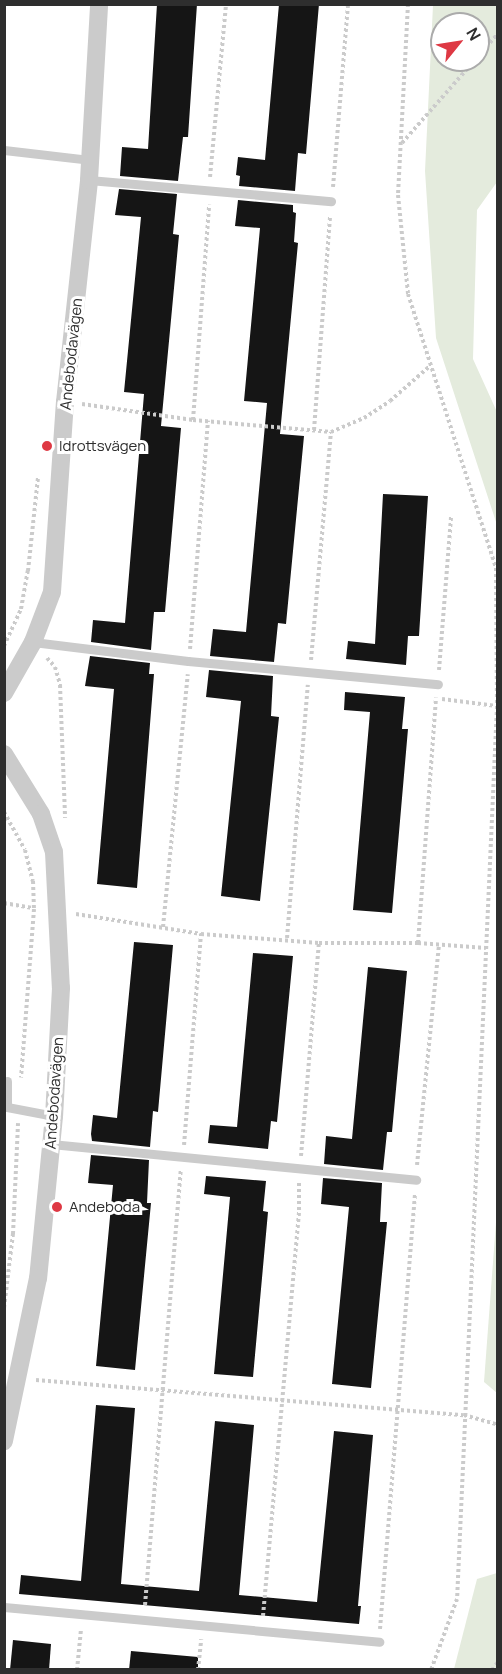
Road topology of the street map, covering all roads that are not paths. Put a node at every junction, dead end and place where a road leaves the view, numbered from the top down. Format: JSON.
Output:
{"nodes":[{"id":1,"x":99,"y":4,"type":"edge"},
{"id":2,"x":4,"y":150,"type":"edge"},
{"id":3,"x":91,"y":160,"type":"junction"},
{"id":4,"x":90,"y":180,"type":"junction"},
{"id":5,"x":332,"y":201,"type":"dead end"},
{"id":6,"x":33,"y":642,"type":"junction"},
{"id":7,"x":438,"y":684,"type":"road end"},
{"id":8,"x":4,"y":693,"type":"edge"},
{"id":9,"x":4,"y":754,"type":"edge"},
{"id":10,"x":7,"y":1081,"type":"dead end"},
{"id":11,"x":54,"y":1116,"type":"junction"},
{"id":12,"x":51,"y":1144,"type":"junction"},
{"id":13,"x":416,"y":1180,"type":"road end"},
{"id":14,"x":4,"y":1441,"type":"edge"},
{"id":15,"x":4,"y":1606,"type":"edge"},
{"id":16,"x":379,"y":1642,"type":"road end"}],
"edges":[{"from":1,"to":3,"type":"street","name":"Andebodavägen"},
{"from":2,"to":3,"type":"lane"},
{"from":3,"to":4,"type":"street","name":"Andebodavägen"},
{"from":4,"to":5,"type":"lane"},
{"from":4,"to":6,"type":"street","name":"Andebodavägen"},
{"from":6,"to":7,"type":"lane"},
{"from":6,"to":8,"type":"street","name":"Andebodavägen"},
{"from":9,"to":11,"type":"street","name":"Andebodavägen"},
{"from":10,"to":11,"type":"lane"},
{"from":11,"to":12,"type":"street","name":"Andebodavägen"},
{"from":12,"to":13,"type":"lane"},
{"from":12,"to":14,"type":"street","name":"Andebodavägen"},
{"from":15,"to":16,"type":"lane"}]}
